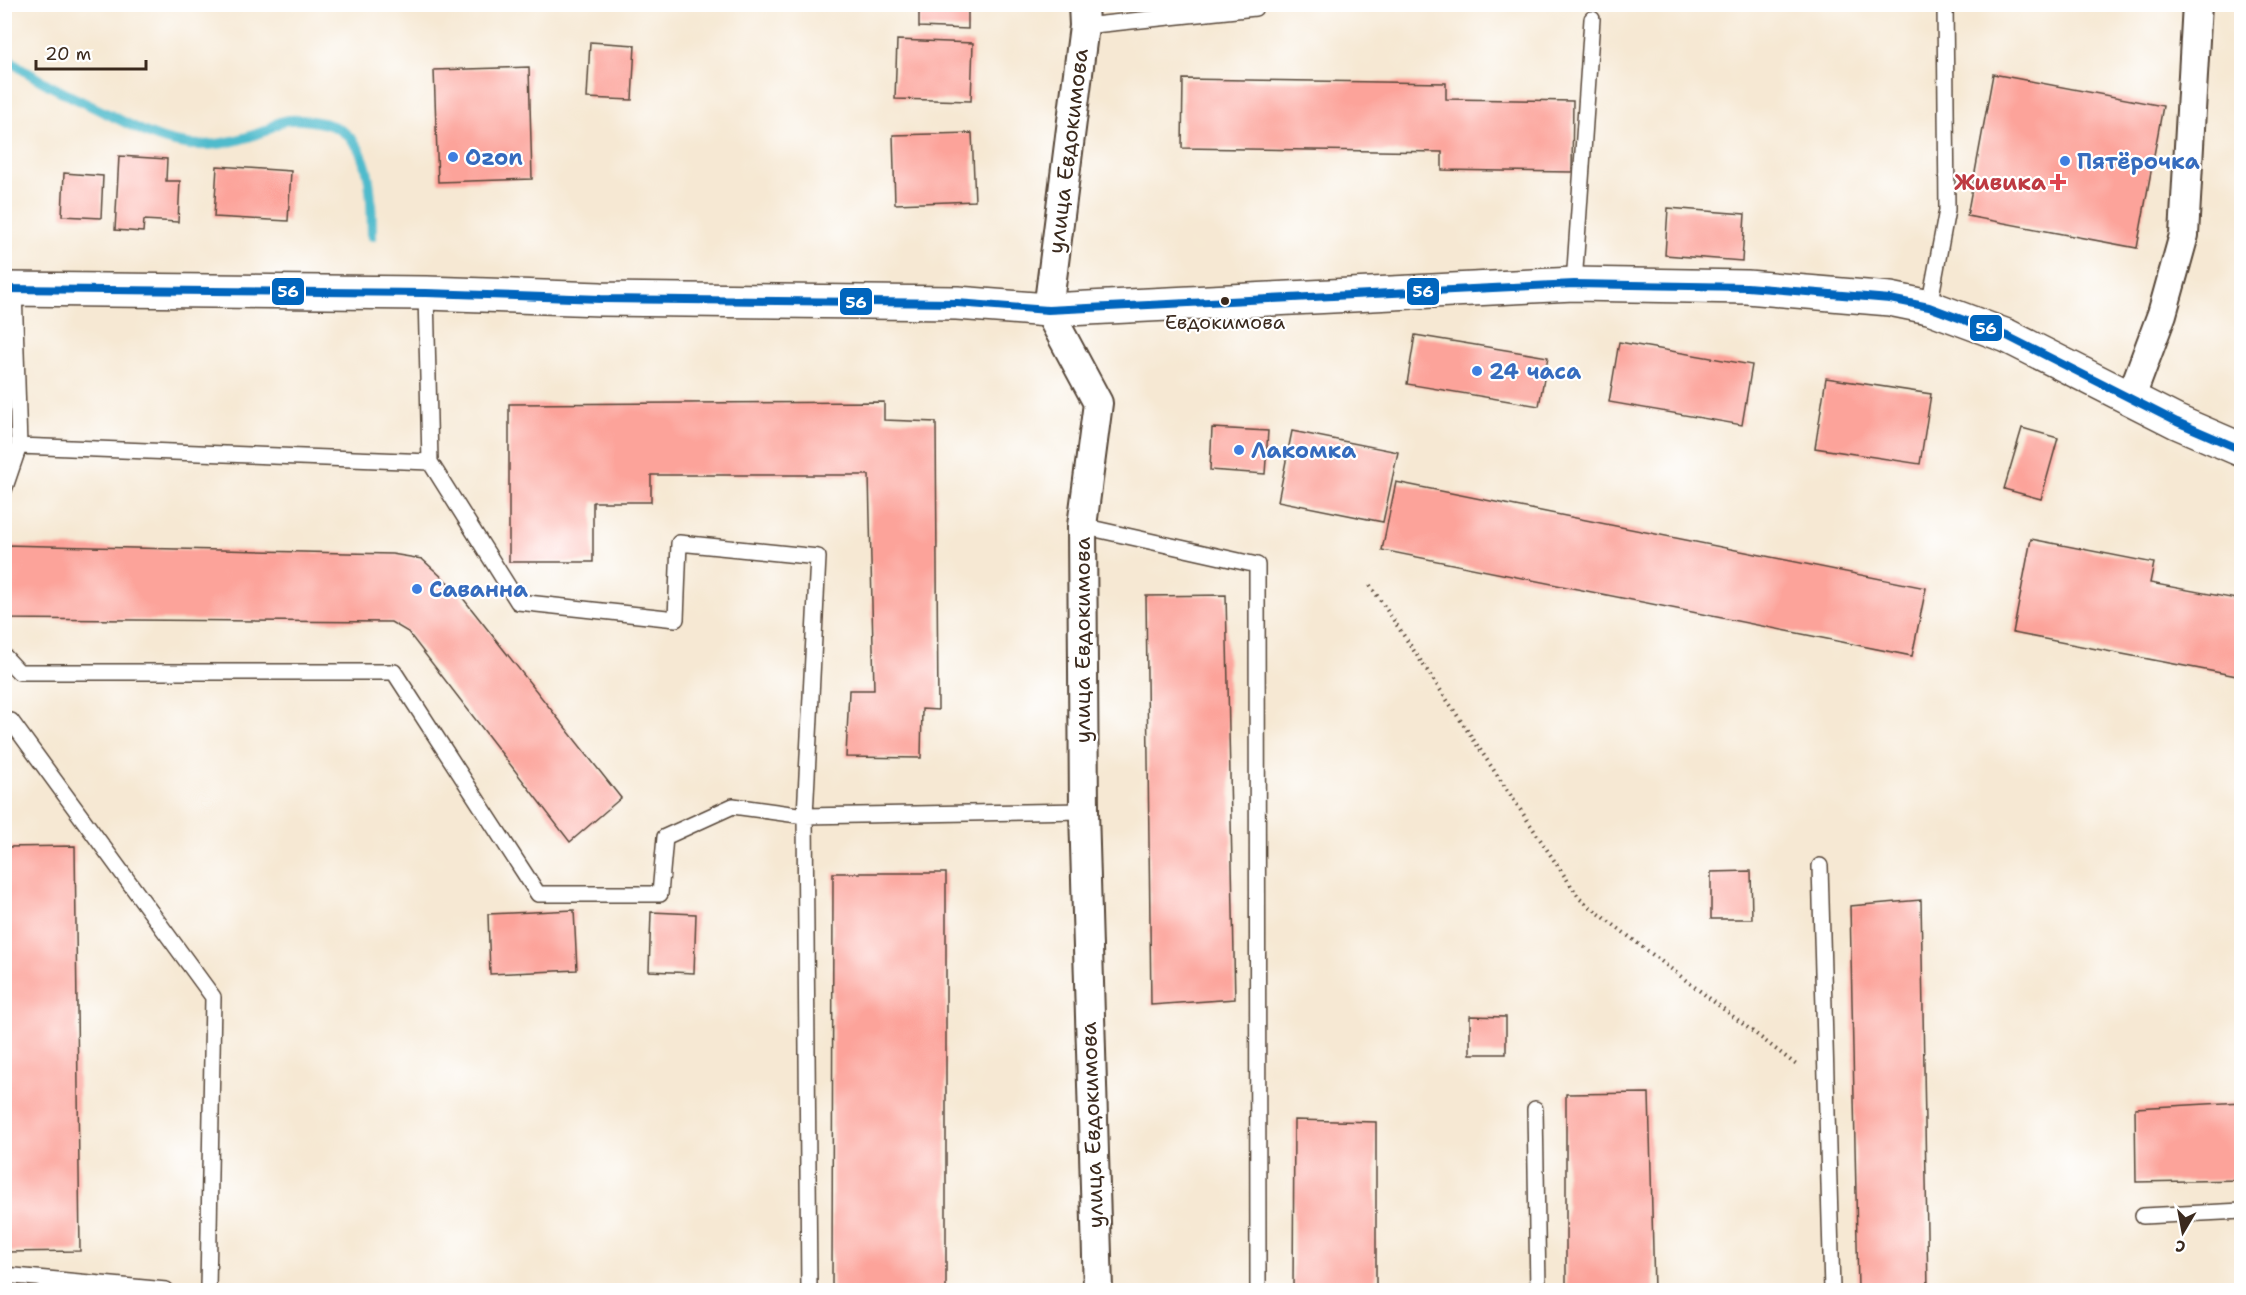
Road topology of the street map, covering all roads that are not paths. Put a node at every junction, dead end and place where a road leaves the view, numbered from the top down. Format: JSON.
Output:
{"nodes":[{"id":1,"x":1255,"y":4,"type":"edge"},
{"id":2,"x":1945,"y":4,"type":"edge"},
{"id":3,"x":2197,"y":4,"type":"edge"},
{"id":4,"x":1084,"y":15,"type":"edge"},
{"id":5,"x":1592,"y":19,"type":"dead end"},
{"id":6,"x":1574,"y":284,"type":"junction"},
{"id":7,"x":9,"y":289,"type":"edge"},
{"id":8,"x":426,"y":293,"type":"junction"},
{"id":9,"x":1929,"y":307,"type":"junction"},
{"id":10,"x":1048,"y":310,"type":"junction"},
{"id":11,"x":10,"y":364,"type":"edge"},
{"id":12,"x":2131,"y":397,"type":"junction"},
{"id":13,"x":19,"y":446,"type":"junction"},
{"id":14,"x":2241,"y":450,"type":"edge"},
{"id":15,"x":430,"y":462,"type":"junction"},
{"id":16,"x":4,"y":490,"type":"edge"},
{"id":17,"x":1082,"y":526,"type":"junction"},
{"id":18,"x":4,"y":656,"type":"edge"},
{"id":19,"x":4,"y":721,"type":"edge"},
{"id":20,"x":1084,"y":811,"type":"junction"},
{"id":21,"x":805,"y":816,"type":"junction"},
{"id":22,"x":1820,"y":866,"type":"dead end"},
{"id":23,"x":1535,"y":1109,"type":"dead end"},
{"id":24,"x":2241,"y":1211,"type":"edge"},
{"id":25,"x":2143,"y":1216,"type":"dead end"},
{"id":26,"x":4,"y":1275,"type":"edge"},
{"id":27,"x":166,"y":1290,"type":"edge"},
{"id":28,"x":208,"y":1290,"type":"edge"},
{"id":29,"x":809,"y":1290,"type":"edge"},
{"id":30,"x":1098,"y":1290,"type":"edge"},
{"id":31,"x":1258,"y":1290,"type":"edge"},
{"id":32,"x":1538,"y":1290,"type":"edge"},
{"id":33,"x":1832,"y":1290,"type":"edge"}],
"edges":[{"from":1,"to":4,"type":"lane"},
{"from":2,"to":9,"type":"lane"},
{"from":3,"to":12,"type":"street"},
{"from":4,"to":10,"type":"street","name":"улица Евдокимова"},
{"from":5,"to":6,"type":"lane"},
{"from":6,"to":9,"type":"main road"},
{"from":6,"to":10,"type":"main road"},
{"from":7,"to":8,"type":"main road"},
{"from":7,"to":11,"type":"lane"},
{"from":8,"to":10,"type":"main road"},
{"from":8,"to":15,"type":"lane"},
{"from":9,"to":12,"type":"main road"},
{"from":10,"to":17,"type":"street","name":"улица Евдокимова"},
{"from":11,"to":13,"type":"lane"},
{"from":12,"to":14,"type":"main road"},
{"from":13,"to":15,"type":"lane"},
{"from":13,"to":16,"type":"lane"},
{"from":15,"to":21,"type":"lane"},
{"from":17,"to":20,"type":"street","name":"улица Евдокимова"},
{"from":17,"to":31,"type":"lane"},
{"from":18,"to":21,"type":"lane"},
{"from":19,"to":28,"type":"lane"},
{"from":20,"to":21,"type":"lane"},
{"from":20,"to":30,"type":"street","name":"улица Евдокимова"},
{"from":21,"to":29,"type":"lane"},
{"from":22,"to":33,"type":"lane"},
{"from":23,"to":32,"type":"lane"},
{"from":24,"to":25,"type":"lane"},
{"from":26,"to":27,"type":"lane"}]}
